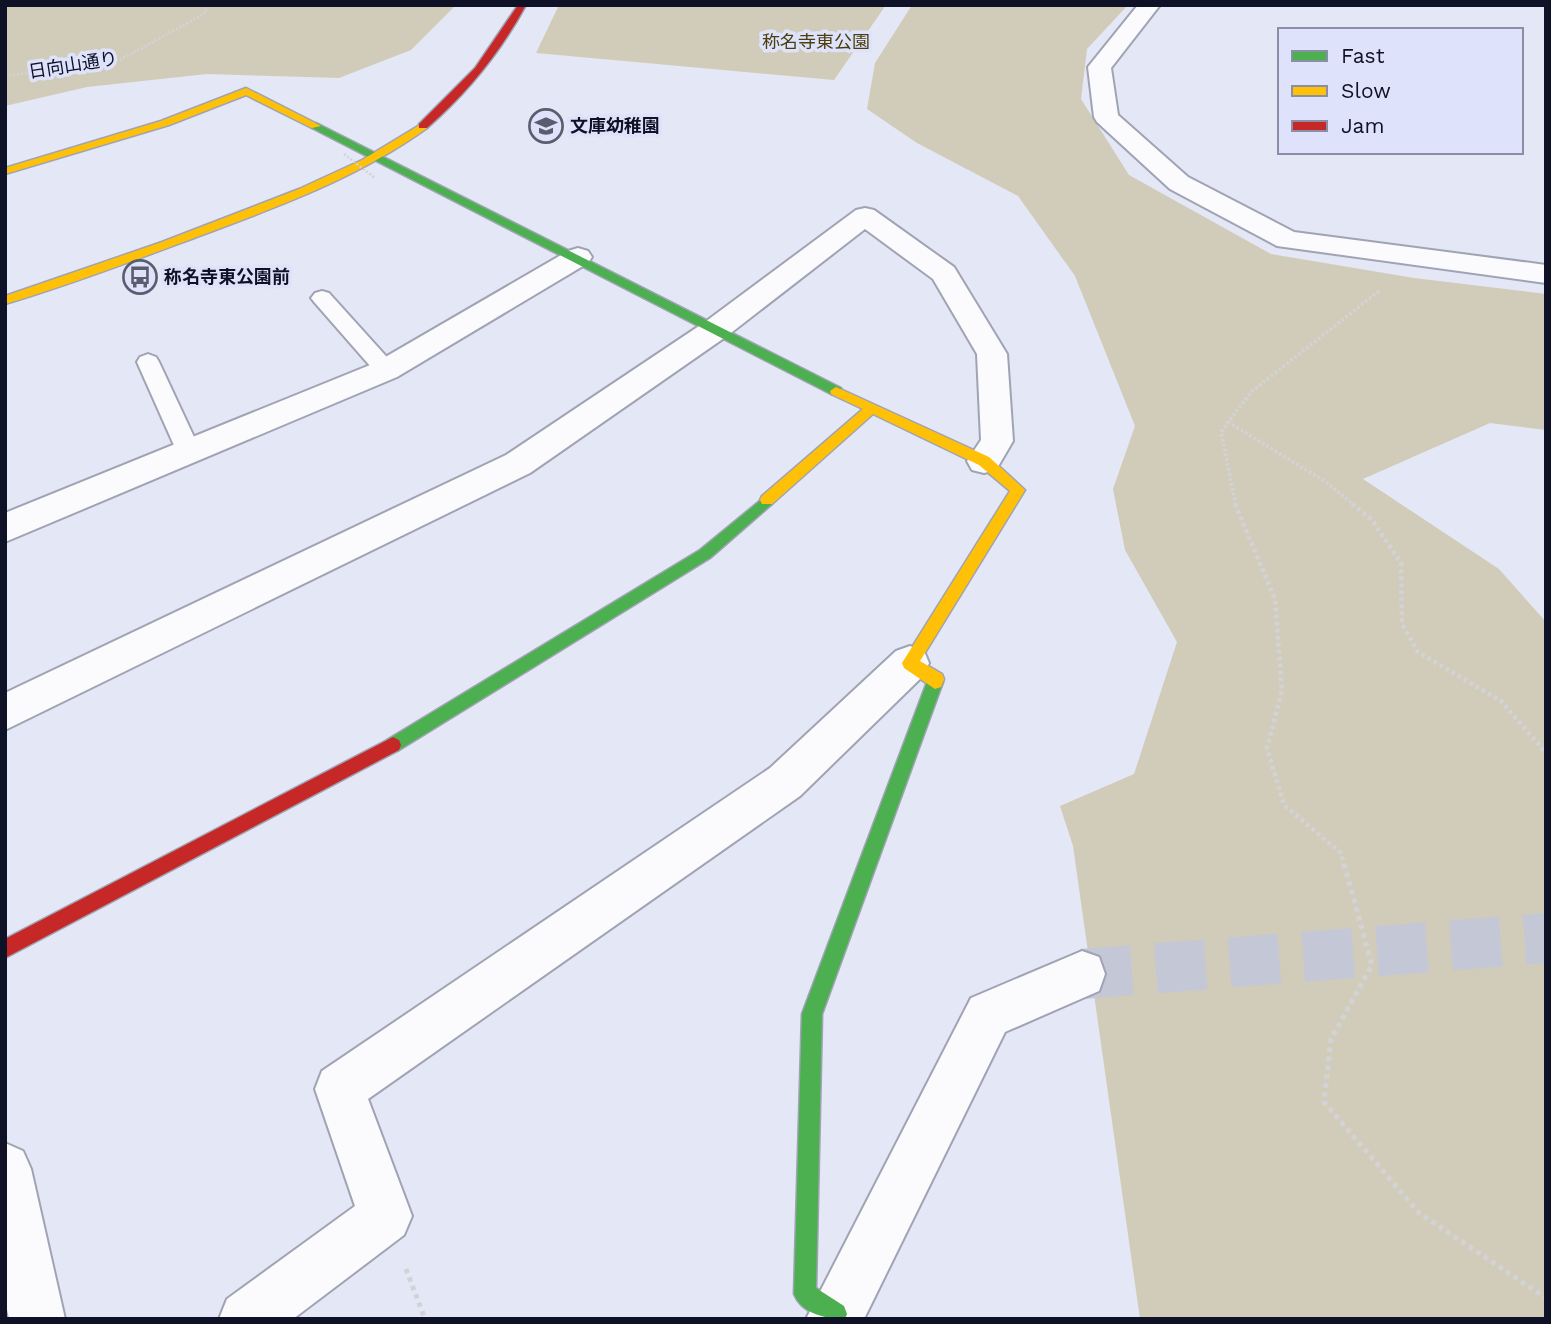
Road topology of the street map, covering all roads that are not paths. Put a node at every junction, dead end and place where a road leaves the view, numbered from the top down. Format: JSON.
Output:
{"nodes":[{"id":1,"x":522,"y":5,"type":"edge"},
{"id":2,"x":1150,"y":5,"type":"edge"},
{"id":3,"x":376,"y":156,"type":"junction"},
{"id":4,"x":5,"y":171,"type":"edge"},
{"id":5,"x":578,"y":257,"type":"junction"},
{"id":6,"x":1546,"y":274,"type":"edge"},
{"id":7,"x":323,"y":298,"type":"dead end"},
{"id":8,"x":5,"y":300,"type":"edge"},
{"id":9,"x":716,"y":329,"type":"junction"},
{"id":10,"x":148,"y":362,"type":"dead end"},
{"id":11,"x":386,"y":370,"type":"junction"},
{"id":12,"x":871,"y":410,"type":"junction"},
{"id":13,"x":189,"y":452,"type":"junction"},
{"id":14,"x":984,"y":461,"type":"junction"},
{"id":15,"x":5,"y":528,"type":"edge"},
{"id":16,"x":910,"y":663,"type":"junction"},
{"id":17,"x":5,"y":712,"type":"edge"},
{"id":18,"x":5,"y":949,"type":"edge"},
{"id":19,"x":1082,"y":974,"type":"tunnel mouth"},
{"id":20,"x":5,"y":1169,"type":"edge"},
{"id":21,"x":835,"y":1317,"type":"edge"},
{"id":22,"x":37,"y":1319,"type":"edge"},
{"id":23,"x":247,"y":1319,"type":"edge"}],
"edges":[{"from":1,"to":3,"type":"street"},
{"from":2,"to":6,"type":"street"},
{"from":3,"to":4,"type":"street"},
{"from":3,"to":5,"type":"street"},
{"from":3,"to":8,"type":"street"},
{"from":5,"to":9,"type":"street"},
{"from":5,"to":11,"type":"street"},
{"from":7,"to":11,"type":"lane"},
{"from":9,"to":12,"type":"street"},
{"from":9,"to":14,"type":"street"},
{"from":9,"to":17,"type":"street"},
{"from":10,"to":13,"type":"lane"},
{"from":11,"to":13,"type":"street"},
{"from":12,"to":14,"type":"street"},
{"from":12,"to":18,"type":"street"},
{"from":13,"to":15,"type":"street"},
{"from":14,"to":16,"type":"street"},
{"from":16,"to":21,"type":"street"},
{"from":16,"to":23,"type":"street"},
{"from":19,"to":21,"type":"street"},
{"from":20,"to":22,"type":"street"}]}
